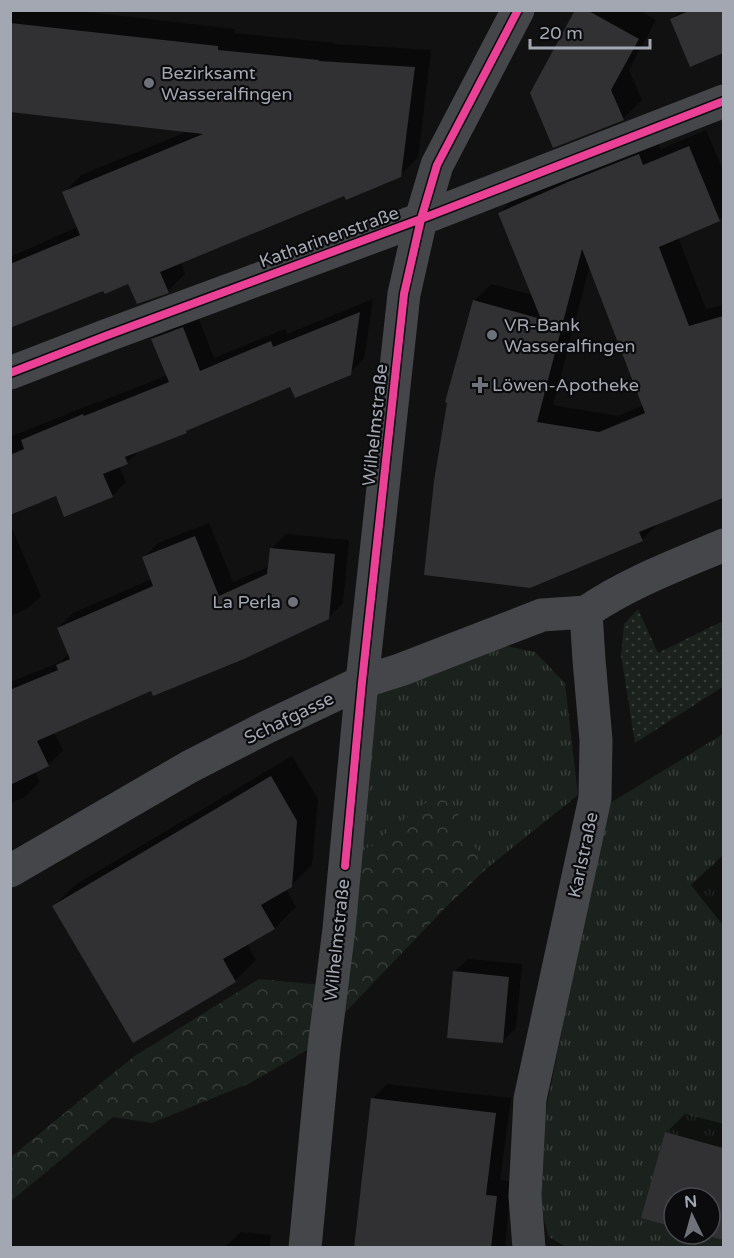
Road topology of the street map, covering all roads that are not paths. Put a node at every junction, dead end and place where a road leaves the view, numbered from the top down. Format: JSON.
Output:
{"nodes":[{"id":1,"x":518,"y":10,"type":"edge"},
{"id":2,"x":723,"y":101,"type":"edge"},
{"id":3,"x":421,"y":219,"type":"junction"},
{"id":4,"x":10,"y":373,"type":"edge"},
{"id":5,"x":723,"y":545,"type":"edge"},
{"id":6,"x":586,"y":612,"type":"junction"},
{"id":7,"x":362,"y":682,"type":"junction"},
{"id":8,"x":10,"y":870,"type":"edge"},
{"id":9,"x":304,"y":1248,"type":"edge"},
{"id":10,"x":529,"y":1248,"type":"edge"}],
"edges":[{"from":1,"to":3,"type":"street","name":"Wilhelmstraße"},
{"from":2,"to":3,"type":"street","name":"Katharinenstraße"},
{"from":3,"to":4,"type":"street","name":"Katharinenstraße"},
{"from":3,"to":7,"type":"street","name":"Wilhelmstraße"},
{"from":5,"to":6,"type":"street"},
{"from":6,"to":7,"type":"street","name":"Schafgasse"},
{"from":6,"to":10,"type":"street","name":"Karlstraße"},
{"from":7,"to":8,"type":"street","name":"Schafgasse"},
{"from":7,"to":9,"type":"street","name":"Wilhelmstraße"}]}
